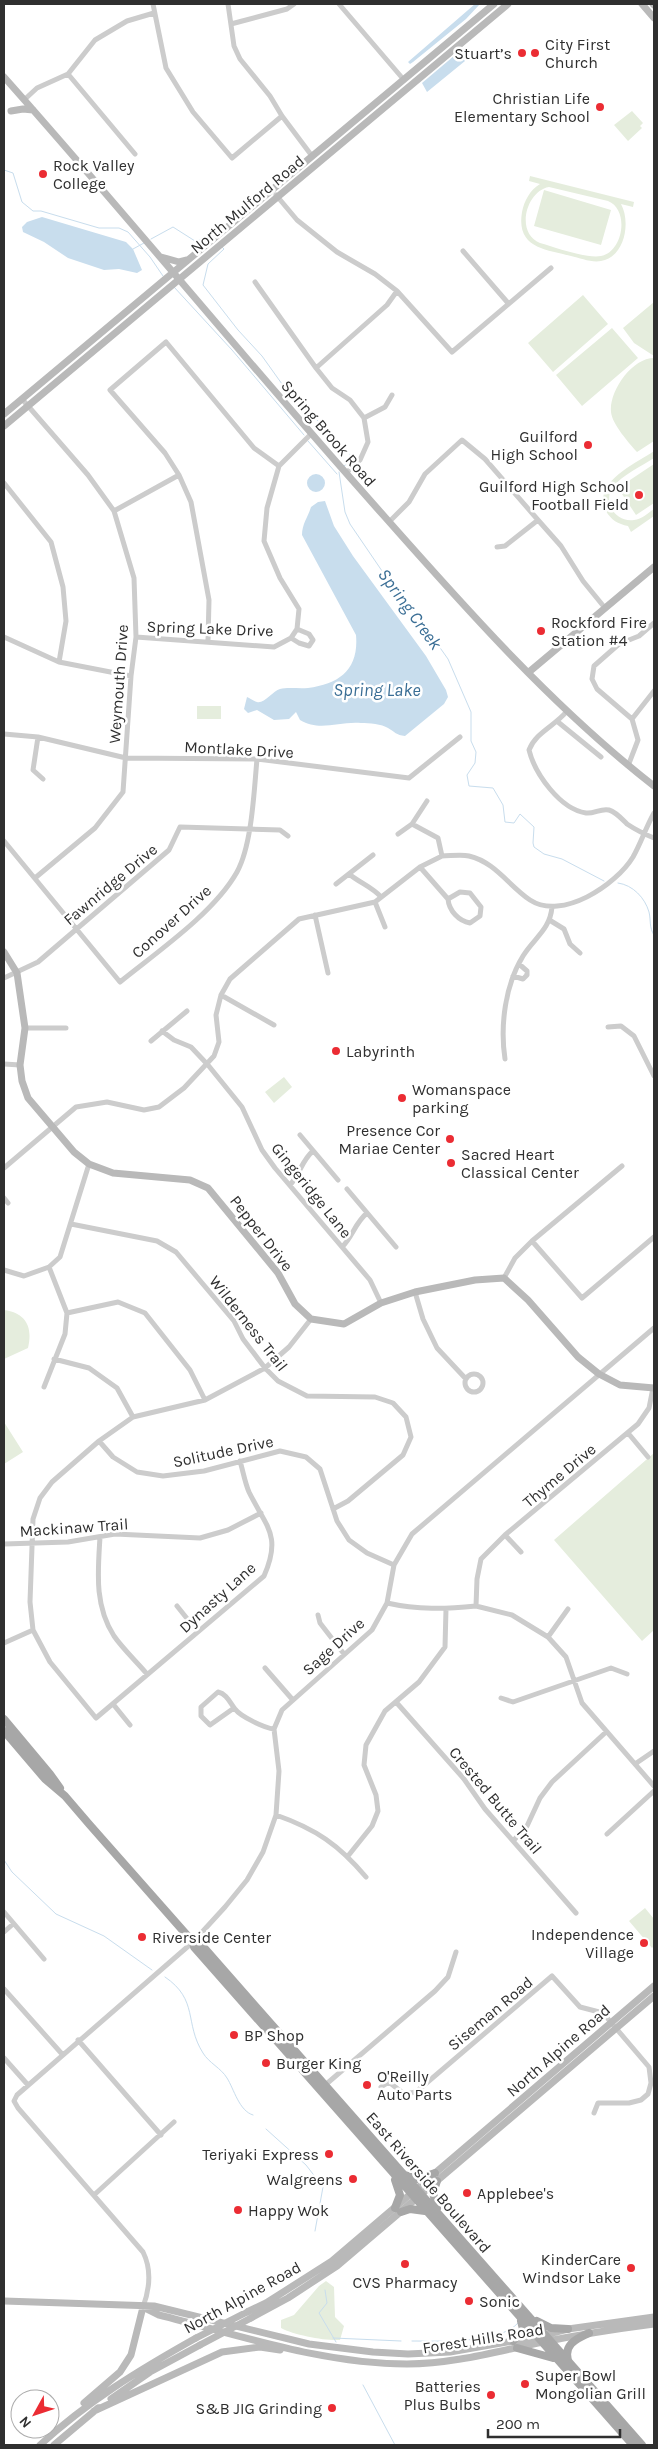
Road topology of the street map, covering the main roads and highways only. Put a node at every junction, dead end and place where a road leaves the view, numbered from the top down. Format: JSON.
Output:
{"nodes":[{"id":1,"x":4,"y":1719,"type":"edge"},
{"id":2,"x":4,"y":1731,"type":"edge"},
{"id":3,"x":65,"y":1796,"type":"junction"},
{"id":4,"x":323,"y":2087,"type":"junction"},
{"id":5,"x":391,"y":2172,"type":"junction"},
{"id":6,"x":404,"y":2174,"type":"junction"},
{"id":7,"x":416,"y":2194,"type":"junction"},
{"id":8,"x":425,"y":2211,"type":"junction"},
{"id":9,"x":441,"y":2217,"type":"junction"},
{"id":10,"x":522,"y":2308,"type":"junction"},
{"id":11,"x":517,"y":2316,"type":"junction"},
{"id":12,"x":568,"y":2330,"type":"road end"},
{"id":13,"x":589,"y":2333,"type":"road end"},
{"id":14,"x":543,"y":2339,"type":"junction"},
{"id":15,"x":558,"y":2361,"type":"junction"},
{"id":16,"x":569,"y":2365,"type":"junction"},
{"id":17,"x":633,"y":2445,"type":"edge"},
{"id":18,"x":642,"y":2445,"type":"edge"}],
"edges":[{"from":1,"to":3,"type":"main road","name":"East Riverside Boulevard"},
{"from":2,"to":3,"type":"main road","name":"East Riverside Boulevard"},
{"from":3,"to":4,"type":"main road","name":"East Riverside Boulevard"},
{"from":4,"to":5,"type":"main road","name":"East Riverside Boulevard"},
{"from":4,"to":6,"type":"main road","name":"East Riverside Boulevard"},
{"from":5,"to":7,"type":"main road","name":"East Riverside Boulevard"},
{"from":5,"to":8,"type":"main road"},
{"from":6,"to":7,"type":"main road","name":"East Riverside Boulevard"},
{"from":6,"to":9,"type":"main road"},
{"from":7,"to":8,"type":"main road","name":"East Riverside Boulevard"},
{"from":7,"to":9,"type":"main road","name":"East Riverside Boulevard"},
{"from":8,"to":11,"type":"main road","name":"East Riverside Boulevard"},
{"from":9,"to":10,"type":"main road","name":"East Riverside Boulevard"},
{"from":10,"to":12,"type":"main road"},
{"from":10,"to":14,"type":"main road","name":"East Riverside Boulevard"},
{"from":11,"to":14,"type":"main road","name":"East Riverside Boulevard"},
{"from":11,"to":15,"type":"main road"},
{"from":13,"to":16,"type":"main road"},
{"from":14,"to":15,"type":"main road","name":"East Riverside Boulevard"},
{"from":14,"to":16,"type":"main road","name":"East Riverside Boulevard"},
{"from":15,"to":17,"type":"main road","name":"East Riverside Boulevard"},
{"from":16,"to":18,"type":"main road","name":"East Riverside Boulevard"}]}
